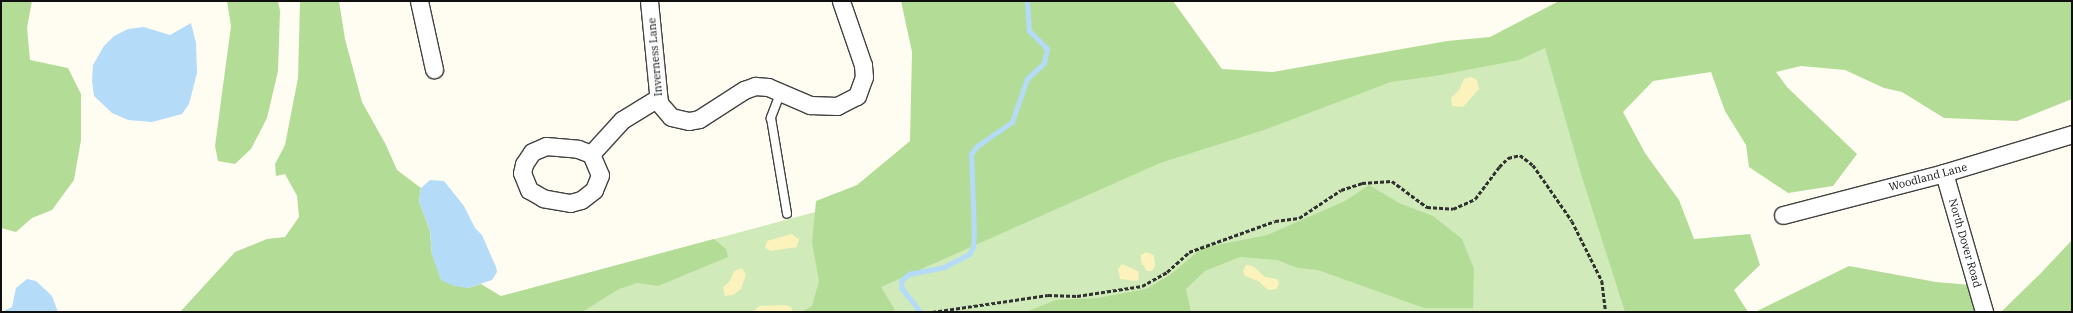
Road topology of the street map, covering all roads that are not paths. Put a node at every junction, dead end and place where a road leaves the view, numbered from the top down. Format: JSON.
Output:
{"nodes":[{"id":1,"x":419,"y":1,"type":"edge"},
{"id":2,"x":649,"y":1,"type":"edge"},
{"id":3,"x":841,"y":1,"type":"edge"},
{"id":4,"x":434,"y":69,"type":"dead end"},
{"id":5,"x":780,"y":94,"type":"junction"},
{"id":6,"x":658,"y":98,"type":"junction"},
{"id":7,"x":2072,"y":134,"type":"edge"},
{"id":8,"x":591,"y":154,"type":"junction"},
{"id":9,"x":1944,"y":173,"type":"junction"},
{"id":10,"x":788,"y":214,"type":"dead end"},
{"id":11,"x":1783,"y":216,"type":"dead end"},
{"id":12,"x":1984,"y":312,"type":"edge"}],
"edges":[{"from":1,"to":4,"type":"street"},
{"from":2,"to":6,"type":"street","name":"Inverness Lane"},
{"from":3,"to":5,"type":"street","name":"Inverness Lane"},
{"from":5,"to":6,"type":"street","name":"Inverness Lane"},
{"from":5,"to":10,"type":"lane"},
{"from":6,"to":8,"type":"street"},
{"from":7,"to":9,"type":"street","name":"Woodland Lane"},
{"from":8,"to":8,"type":"street"},
{"from":9,"to":11,"type":"street","name":"Woodland Lane"},
{"from":9,"to":12,"type":"street","name":"North Dover Road"}]}
